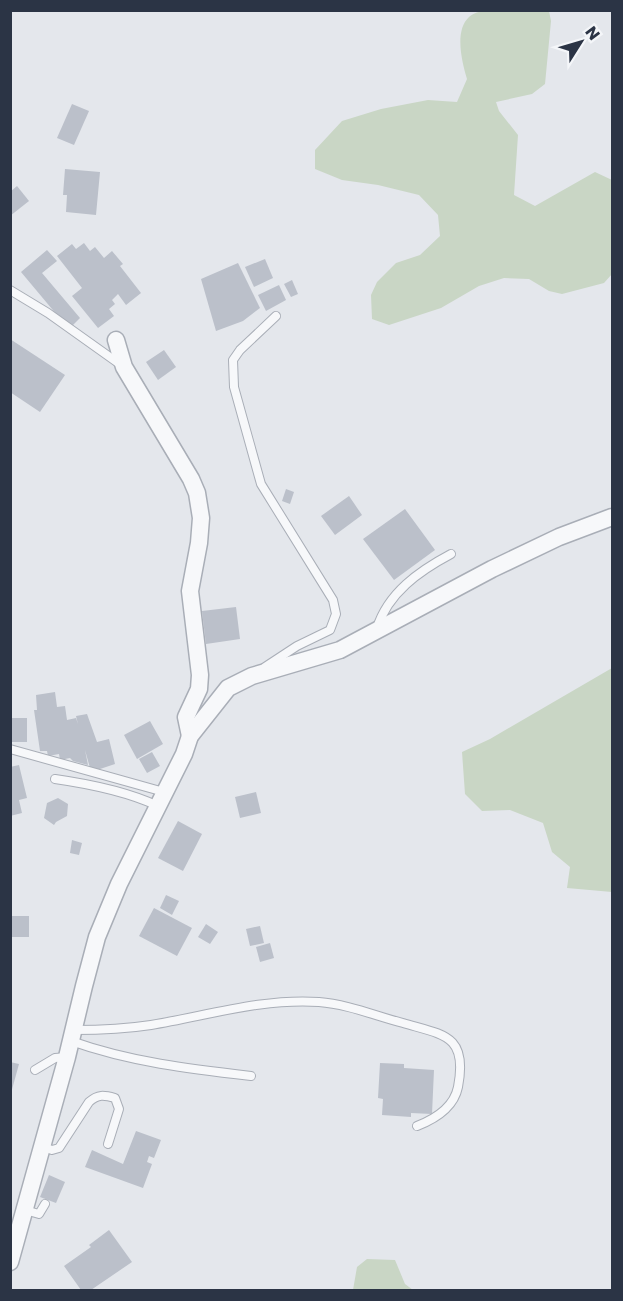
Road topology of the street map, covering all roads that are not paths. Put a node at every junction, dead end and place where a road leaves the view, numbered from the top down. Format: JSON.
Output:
{"nodes":[{"id":1,"x":10,"y":290,"type":"edge"},
{"id":2,"x":276,"y":316,"type":"dead end"},
{"id":3,"x":116,"y":340,"type":"dead end"},
{"id":4,"x":124,"y":367,"type":"junction"},
{"id":5,"x":612,"y":517,"type":"edge"},
{"id":6,"x":451,"y":554,"type":"dead end"},
{"id":7,"x":376,"y":632,"type":"junction"},
{"id":8,"x":252,"y":676,"type":"junction"},
{"id":9,"x":190,"y":736,"type":"junction"},
{"id":10,"x":10,"y":749,"type":"edge"},
{"id":11,"x":55,"y":779,"type":"dead end"},
{"id":12,"x":161,"y":799,"type":"junction"},
{"id":13,"x":71,"y":1043,"type":"junction"},
{"id":14,"x":35,"y":1070,"type":"dead end"},
{"id":15,"x":251,"y":1076,"type":"dead end"},
{"id":16,"x":417,"y":1126,"type":"dead end"},
{"id":17,"x":108,"y":1144,"type":"dead end"},
{"id":18,"x":43,"y":1148,"type":"junction"},
{"id":19,"x":45,"y":1204,"type":"dead end"},
{"id":20,"x":25,"y":1210,"type":"junction"},
{"id":21,"x":10,"y":1262,"type":"edge"}],
"edges":[{"from":1,"to":4,"type":"lane"},
{"from":2,"to":8,"type":"lane"},
{"from":3,"to":4,"type":"street"},
{"from":4,"to":9,"type":"street"},
{"from":5,"to":7,"type":"street"},
{"from":6,"to":7,"type":"lane"},
{"from":7,"to":8,"type":"street"},
{"from":8,"to":9,"type":"street"},
{"from":9,"to":12,"type":"street"},
{"from":10,"to":12,"type":"lane"},
{"from":11,"to":12,"type":"lane"},
{"from":12,"to":13,"type":"street"},
{"from":13,"to":14,"type":"lane"},
{"from":13,"to":15,"type":"lane"},
{"from":13,"to":16,"type":"lane"},
{"from":13,"to":18,"type":"street"},
{"from":17,"to":18,"type":"lane"},
{"from":18,"to":20,"type":"street"},
{"from":19,"to":20,"type":"lane"},
{"from":20,"to":21,"type":"street"}]}
